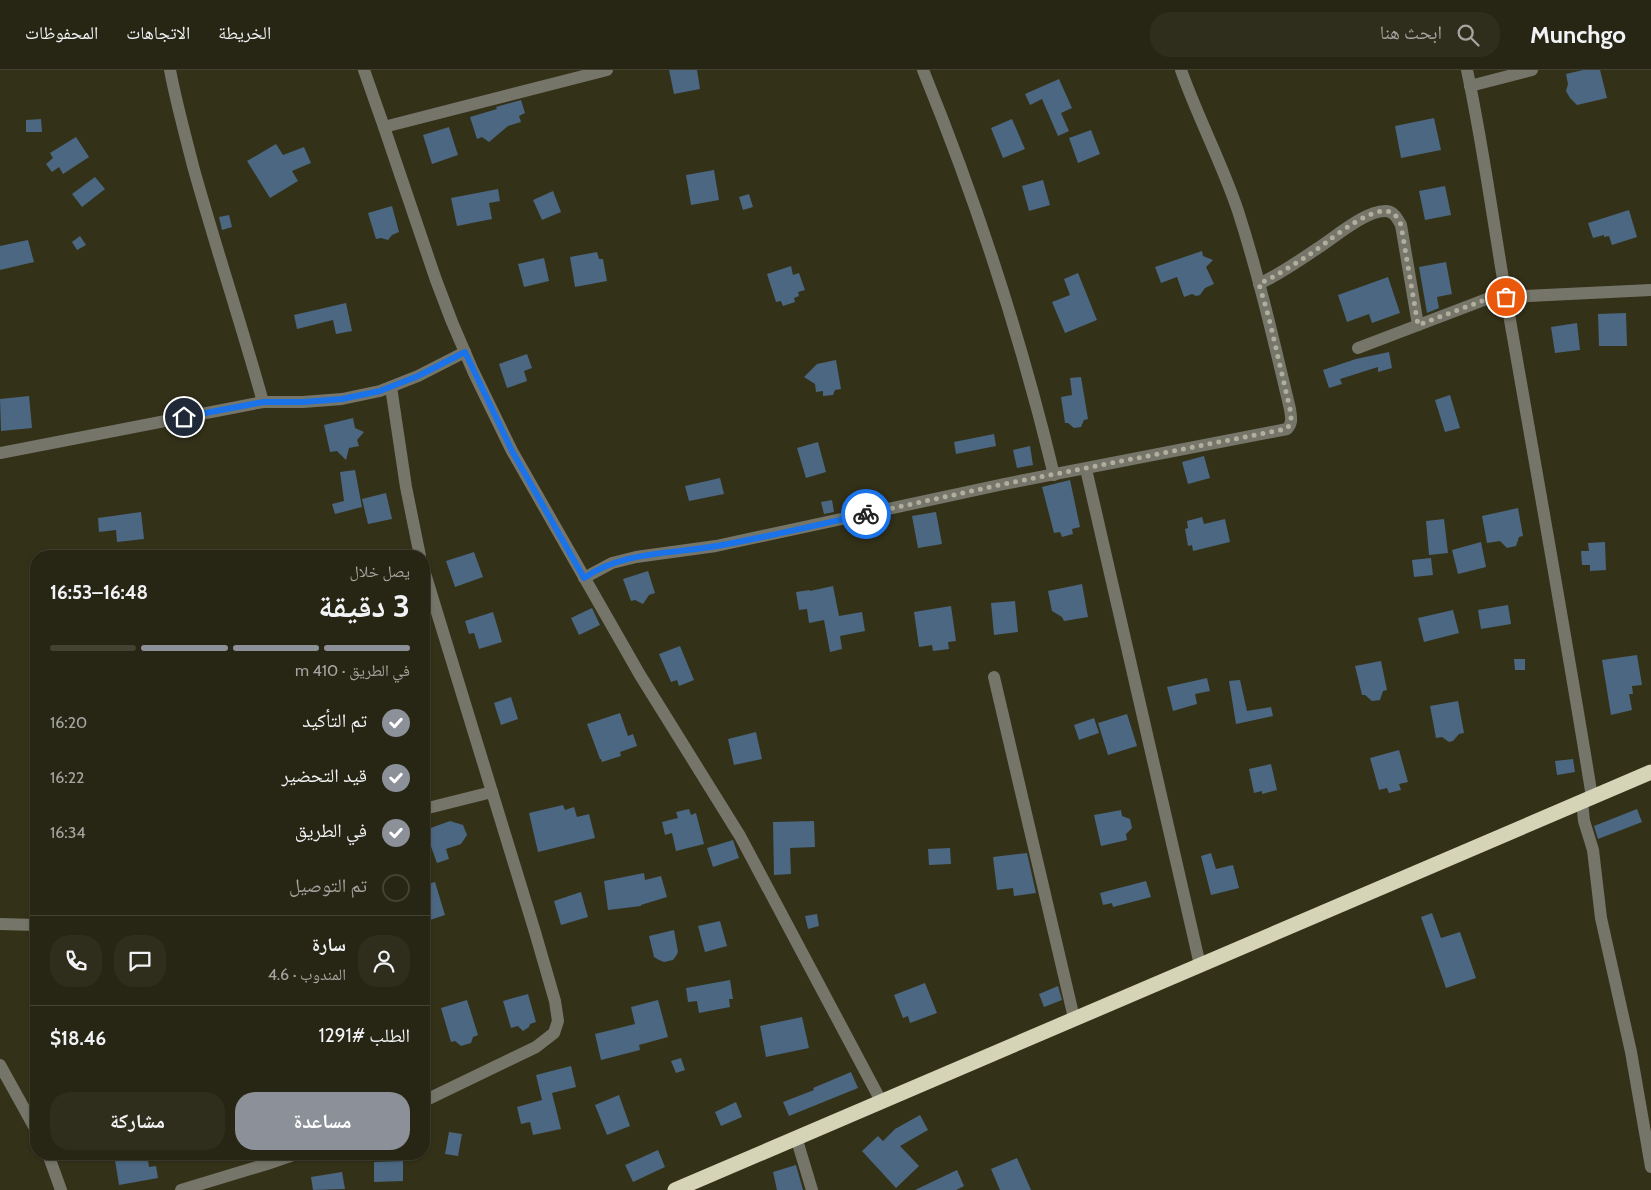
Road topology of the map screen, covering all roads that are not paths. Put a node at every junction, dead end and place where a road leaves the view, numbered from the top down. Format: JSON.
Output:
{"nodes":[{"id":1,"x":170,"y":70,"type":"edge"},
{"id":2,"x":364,"y":70,"type":"edge"},
{"id":3,"x":607,"y":70,"type":"edge"},
{"id":4,"x":923,"y":70,"type":"edge"},
{"id":5,"x":1181,"y":70,"type":"edge"},
{"id":6,"x":1467,"y":70,"type":"edge"},
{"id":7,"x":1532,"y":70,"type":"edge"},
{"id":8,"x":1470,"y":86,"type":"junction"},
{"id":9,"x":384,"y":127,"type":"junction"},
{"id":10,"x":1259,"y":284,"type":"junction"},
{"id":11,"x":1651,"y":290,"type":"edge"},
{"id":12,"x":1506,"y":294,"type":"junction"},
{"id":13,"x":1418,"y":325,"type":"junction"},
{"id":14,"x":1358,"y":348,"type":"dead end"},
{"id":15,"x":465,"y":352,"type":"junction"},
{"id":16,"x":391,"y":387,"type":"junction"},
{"id":17,"x":263,"y":402,"type":"junction"},
{"id":18,"x":0,"y":453,"type":"edge"},
{"id":19,"x":1086,"y":469,"type":"junction"},
{"id":20,"x":1054,"y":475,"type":"junction"},
{"id":21,"x":419,"y":550,"type":"edge"},
{"id":22,"x":584,"y":578,"type":"junction"},
{"id":23,"x":430,"y":590,"type":"edge"},
{"id":24,"x":994,"y":677,"type":"dead end"},
{"id":25,"x":1651,"y":772,"type":"edge"},
{"id":26,"x":492,"y":792,"type":"junction"},
{"id":27,"x":1587,"y":799,"type":"junction"},
{"id":28,"x":430,"y":808,"type":"edge"},
{"id":29,"x":0,"y":924,"type":"edge"},
{"id":30,"x":30,"y":925,"type":"edge"},
{"id":31,"x":1200,"y":965,"type":"junction"},
{"id":32,"x":1074,"y":1018,"type":"junction"},
{"id":33,"x":0,"y":1065,"type":"edge"},
{"id":34,"x":430,"y":1098,"type":"edge"},
{"id":35,"x":881,"y":1101,"type":"junction"},
{"id":36,"x":30,"y":1119,"type":"edge"},
{"id":37,"x":796,"y":1137,"type":"junction"},
{"id":38,"x":50,"y":1160,"type":"edge"},
{"id":39,"x":278,"y":1160,"type":"edge"},
{"id":40,"x":1651,"y":1167,"type":"edge"},
{"id":41,"x":196,"y":1188,"type":"edge"},
{"id":42,"x":61,"y":1190,"type":"edge"},
{"id":43,"x":181,"y":1190,"type":"edge"},
{"id":44,"x":676,"y":1190,"type":"edge"},
{"id":45,"x":812,"y":1190,"type":"edge"}],
"edges":[{"from":1,"to":17,"type":"street"},
{"from":2,"to":9,"type":"street"},
{"from":3,"to":9,"type":"street"},
{"from":4,"to":20,"type":"street"},
{"from":5,"to":10,"type":"street"},
{"from":6,"to":8,"type":"street"},
{"from":7,"to":8,"type":"street"},
{"from":8,"to":12,"type":"street"},
{"from":9,"to":15,"type":"street"},
{"from":10,"to":13,"type":"street"},
{"from":10,"to":19,"type":"street"},
{"from":11,"to":12,"type":"street"},
{"from":12,"to":13,"type":"street"},
{"from":12,"to":27,"type":"street"},
{"from":13,"to":14,"type":"street"},
{"from":15,"to":16,"type":"street"},
{"from":15,"to":22,"type":"street"},
{"from":16,"to":17,"type":"street"},
{"from":16,"to":21,"type":"street"},
{"from":17,"to":18,"type":"street"},
{"from":19,"to":20,"type":"street"},
{"from":19,"to":31,"type":"street"},
{"from":20,"to":22,"type":"street"},
{"from":22,"to":35,"type":"street"},
{"from":23,"to":26,"type":"street"},
{"from":24,"to":32,"type":"street"},
{"from":25,"to":27,"type":"highway"},
{"from":26,"to":28,"type":"street"},
{"from":26,"to":34,"type":"street"},
{"from":27,"to":31,"type":"highway"},
{"from":27,"to":40,"type":"street"},
{"from":29,"to":30,"type":"street"},
{"from":31,"to":32,"type":"highway"},
{"from":32,"to":35,"type":"highway"},
{"from":33,"to":36,"type":"street"},
{"from":35,"to":37,"type":"highway"},
{"from":37,"to":44,"type":"highway"},
{"from":37,"to":45,"type":"street"},
{"from":38,"to":42,"type":"street"},
{"from":39,"to":41,"type":"street"},
{"from":41,"to":43,"type":"street"}]}
